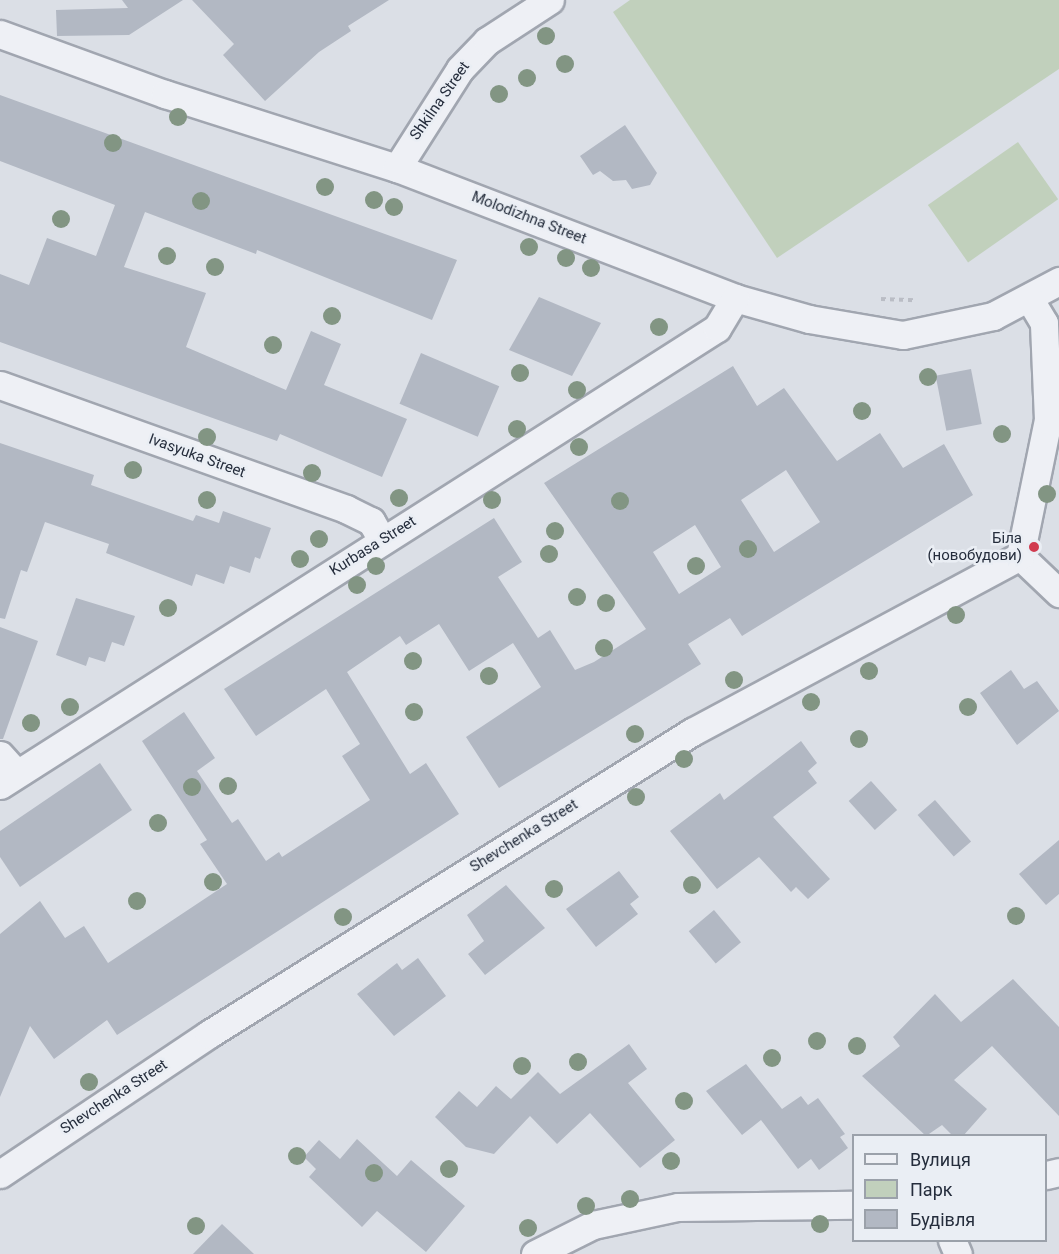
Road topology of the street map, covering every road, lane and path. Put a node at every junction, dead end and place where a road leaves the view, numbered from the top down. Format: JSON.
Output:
{"nodes":[{"id":1,"x":550,"y":0,"type":"edge"},
{"id":2,"x":0,"y":34,"type":"edge"},
{"id":3,"x":397,"y":168,"type":"junction"},
{"id":4,"x":1059,"y":281,"type":"edge"},
{"id":5,"x":735,"y":298,"type":"junction"},
{"id":6,"x":1029,"y":298,"type":"junction"},
{"id":7,"x":871,"y":299,"type":"dead end"},
{"id":8,"x":921,"y":300,"type":"dead end"},
{"id":9,"x":0,"y":385,"type":"edge"},
{"id":10,"x":382,"y":540,"type":"junction"},
{"id":11,"x":1020,"y":556,"type":"junction"},
{"id":12,"x":1059,"y":594,"type":"edge"},
{"id":13,"x":6,"y":771,"type":"edge"},
{"id":14,"x":0,"y":1174,"type":"edge"},
{"id":15,"x":852,"y":1205,"type":"edge"},
{"id":16,"x":535,"y":1254,"type":"edge"}],
"edges":[{"from":1,"to":3,"type":"street","name":"Shkilna Street"},
{"from":2,"to":3,"type":"street","name":"Molodizhna Street"},
{"from":3,"to":5,"type":"street","name":"Molodizhna Street"},
{"from":4,"to":6,"type":"street","name":"Molodizhna Street"},
{"from":5,"to":6,"type":"street","name":"Molodizhna Street"},
{"from":5,"to":10,"type":"street","name":"Kurbasa Street"},
{"from":6,"to":11,"type":"street"},
{"from":7,"to":8,"type":"path"},
{"from":9,"to":10,"type":"street","name":"Ivasyuka Street"},
{"from":10,"to":13,"type":"street","name":"Kurbasa Street"},
{"from":11,"to":12,"type":"street"},
{"from":11,"to":14,"type":"street","name":"Shevchenka Street"},
{"from":15,"to":16,"type":"street"}]}
